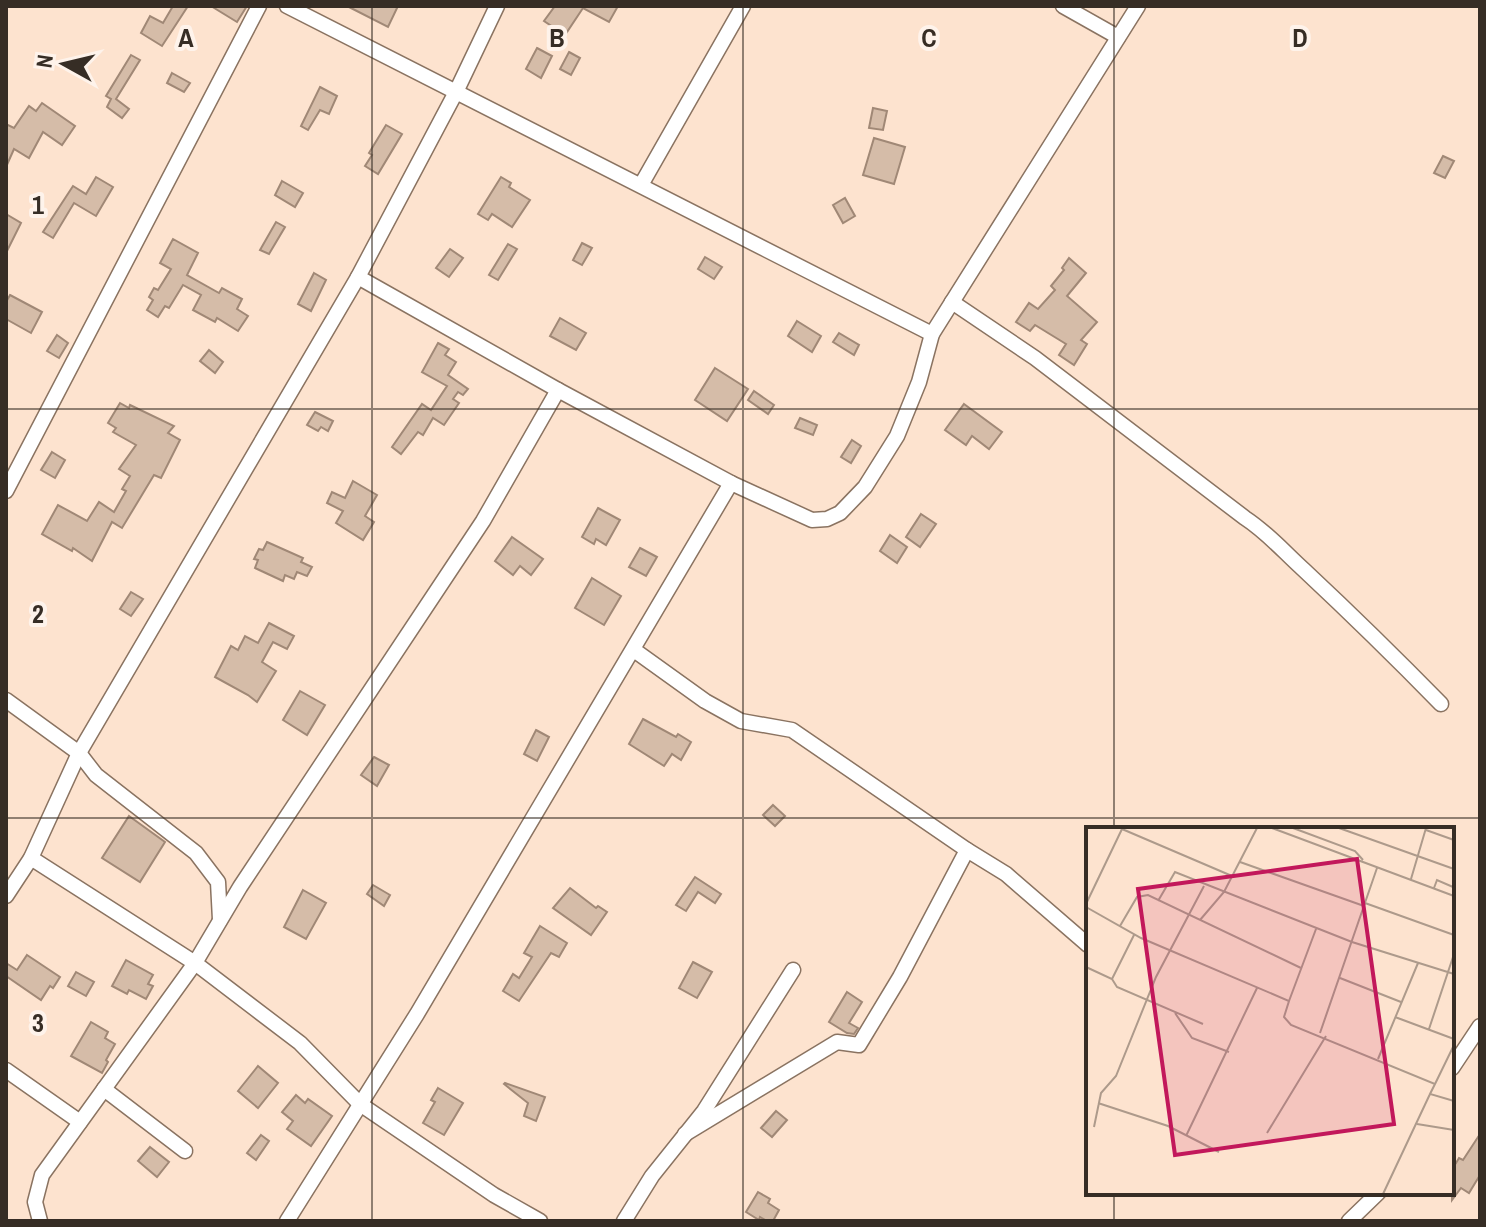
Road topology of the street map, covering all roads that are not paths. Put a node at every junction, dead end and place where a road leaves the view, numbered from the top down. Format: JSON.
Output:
{"nodes":[{"id":1,"x":259,"y":6,"type":"edge"},
{"id":2,"x":287,"y":6,"type":"edge"},
{"id":3,"x":497,"y":6,"type":"edge"},
{"id":4,"x":743,"y":6,"type":"edge"},
{"id":5,"x":1063,"y":6,"type":"edge"},
{"id":6,"x":1138,"y":6,"type":"edge"},
{"id":7,"x":1118,"y":37,"type":"junction"},
{"id":8,"x":456,"y":92,"type":"junction"},
{"id":9,"x":641,"y":185,"type":"junction"},
{"id":10,"x":358,"y":277,"type":"junction"},
{"id":11,"x":952,"y":302,"type":"junction"},
{"id":12,"x":932,"y":334,"type":"junction"},
{"id":13,"x":558,"y":390,"type":"junction"},
{"id":14,"x":731,"y":483,"type":"junction"},
{"id":15,"x":6,"y":491,"type":"edge"},
{"id":16,"x":634,"y":650,"type":"junction"},
{"id":17,"x":6,"y":700,"type":"edge"},
{"id":18,"x":1441,"y":704,"type":"dead end"},
{"id":19,"x":79,"y":753,"type":"junction"},
{"id":20,"x":967,"y":850,"type":"junction"},
{"id":21,"x":31,"y":858,"type":"junction"},
{"id":22,"x":6,"y":896,"type":"edge"},
{"id":23,"x":220,"y":921,"type":"junction"},
{"id":24,"x":1086,"y":943,"type":"edge"},
{"id":25,"x":195,"y":963,"type":"junction"},
{"id":26,"x":793,"y":970,"type":"dead end"},
{"id":27,"x":1480,"y":1026,"type":"edge"},
{"id":28,"x":1454,"y":1065,"type":"edge"},
{"id":29,"x":6,"y":1070,"type":"edge"},
{"id":30,"x":104,"y":1089,"type":"junction"},
{"id":31,"x":360,"y":1104,"type":"junction"},
{"id":32,"x":80,"y":1122,"type":"junction"},
{"id":33,"x":685,"y":1134,"type":"junction"},
{"id":34,"x":185,"y":1151,"type":"dead end"},
{"id":35,"x":1376,"y":1195,"type":"edge"},
{"id":36,"x":40,"y":1221,"type":"edge"},
{"id":37,"x":287,"y":1221,"type":"edge"},
{"id":38,"x":540,"y":1221,"type":"edge"},
{"id":39,"x":624,"y":1221,"type":"edge"},
{"id":40,"x":1349,"y":1221,"type":"edge"}],
"edges":[{"from":1,"to":15,"type":"street"},
{"from":2,"to":8,"type":"street"},
{"from":3,"to":8,"type":"street"},
{"from":4,"to":9,"type":"street"},
{"from":5,"to":7,"type":"street"},
{"from":6,"to":7,"type":"street"},
{"from":7,"to":11,"type":"street"},
{"from":8,"to":9,"type":"street"},
{"from":8,"to":10,"type":"street"},
{"from":9,"to":12,"type":"street"},
{"from":10,"to":13,"type":"street"},
{"from":10,"to":19,"type":"street"},
{"from":11,"to":12,"type":"street"},
{"from":11,"to":18,"type":"street"},
{"from":12,"to":14,"type":"street"},
{"from":13,"to":14,"type":"street"},
{"from":13,"to":23,"type":"street"},
{"from":14,"to":16,"type":"street"},
{"from":16,"to":20,"type":"street"},
{"from":16,"to":31,"type":"street"},
{"from":17,"to":19,"type":"street"},
{"from":19,"to":21,"type":"street"},
{"from":19,"to":23,"type":"street"},
{"from":20,"to":24,"type":"street"},
{"from":20,"to":33,"type":"street"},
{"from":21,"to":22,"type":"street"},
{"from":21,"to":25,"type":"street"},
{"from":23,"to":25,"type":"street"},
{"from":25,"to":30,"type":"street"},
{"from":25,"to":31,"type":"street"},
{"from":26,"to":33,"type":"street"},
{"from":27,"to":28,"type":"street"},
{"from":29,"to":32,"type":"street"},
{"from":30,"to":32,"type":"street"},
{"from":30,"to":34,"type":"street"},
{"from":31,"to":37,"type":"street"},
{"from":31,"to":38,"type":"street"},
{"from":32,"to":36,"type":"street"},
{"from":33,"to":39,"type":"street"},
{"from":35,"to":40,"type":"street"}]}
